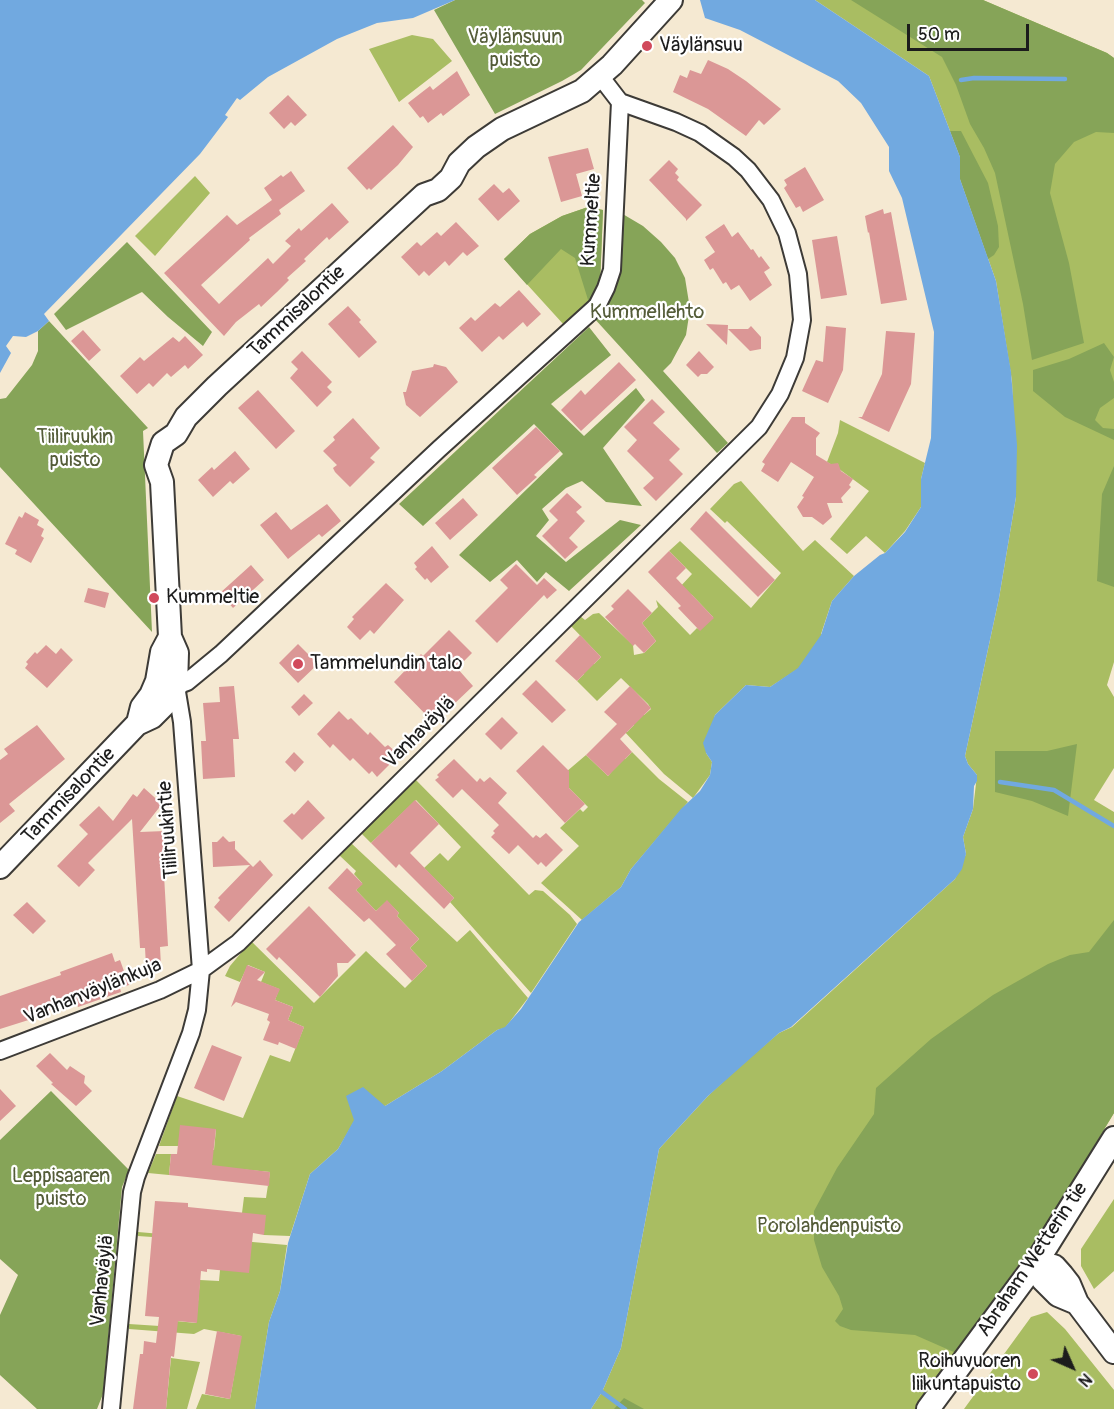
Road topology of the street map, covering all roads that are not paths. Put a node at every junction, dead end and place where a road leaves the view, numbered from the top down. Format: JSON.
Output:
{"nodes":[{"id":1,"x":670,"y":1,"type":"edge"},
{"id":2,"x":600,"y":76,"type":"junction"},
{"id":3,"x":620,"y":102,"type":"junction"},
{"id":4,"x":167,"y":684,"type":"junction"},
{"id":5,"x":0,"y":867,"type":"edge"},
{"id":6,"x":201,"y":970,"type":"junction"},
{"id":7,"x":0,"y":1051,"type":"edge"},
{"id":8,"x":1114,"y":1137,"type":"edge"},
{"id":9,"x":1036,"y":1263,"type":"junction"},
{"id":10,"x":1114,"y":1352,"type":"edge"},
{"id":11,"x":111,"y":1409,"type":"edge"},
{"id":12,"x":928,"y":1409,"type":"edge"}],
"edges":[{"from":1,"to":2,"type":"street"},
{"from":2,"to":3,"type":"street"},
{"from":2,"to":4,"type":"street","name":"Tammisalontie"},
{"from":3,"to":4,"type":"street","name":"Kummeltie"},
{"from":3,"to":6,"type":"street","name":"Vanhaväylä"},
{"from":4,"to":5,"type":"street","name":"Tammisalontie"},
{"from":4,"to":6,"type":"street","name":"Tiiliruukintie"},
{"from":6,"to":7,"type":"street","name":"Vanhanväylänkuja"},
{"from":6,"to":11,"type":"street","name":"Vanhaväylä"},
{"from":8,"to":9,"type":"street","name":"Abraham Wetterin tie"},
{"from":9,"to":10,"type":"street"},
{"from":9,"to":12,"type":"street","name":"Abraham Wetterin tie"}]}
